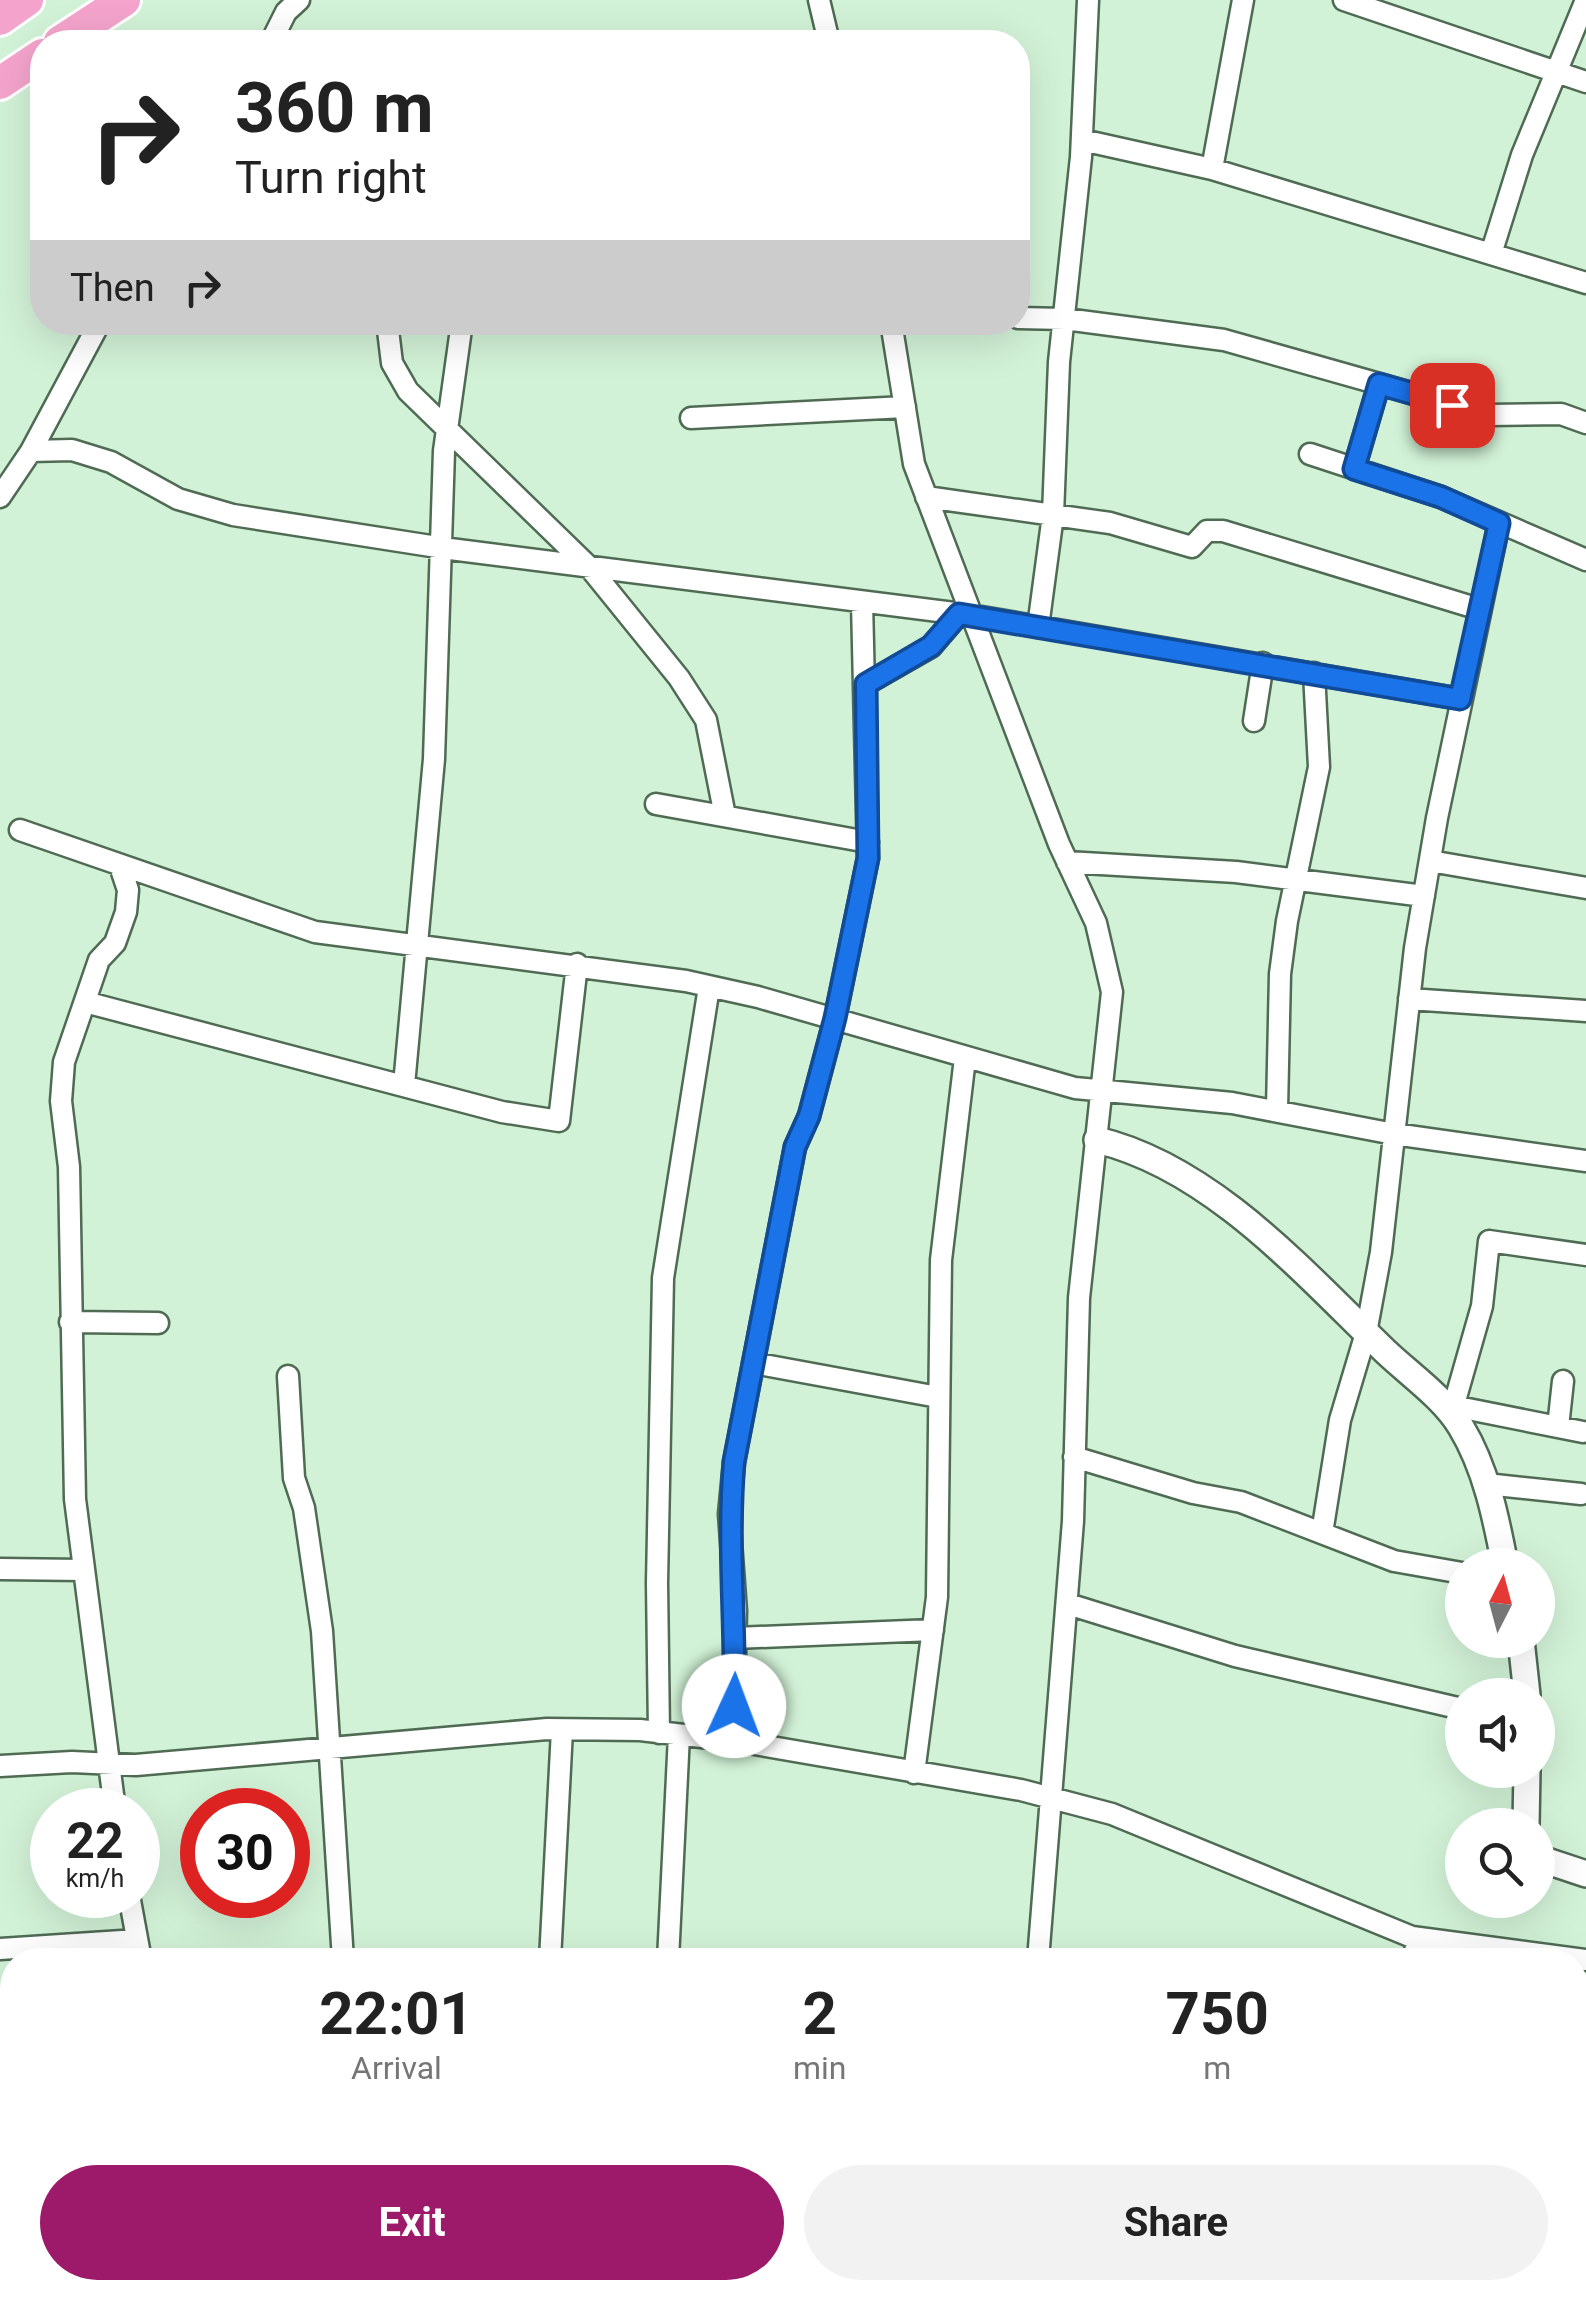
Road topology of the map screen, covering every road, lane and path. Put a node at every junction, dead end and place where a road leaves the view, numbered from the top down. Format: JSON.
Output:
{"nodes":[{"id":1,"x":27,"y":0,"type":"edge"},
{"id":2,"x":124,"y":0,"type":"edge"},
{"id":3,"x":299,"y":0,"type":"edge"},
{"id":4,"x":819,"y":0,"type":"edge"},
{"id":5,"x":1088,"y":0,"type":"edge"},
{"id":6,"x":1244,"y":0,"type":"edge"},
{"id":7,"x":1344,"y":0,"type":"edge"},
{"id":8,"x":1586,"y":0,"type":"edge"},
{"id":9,"x":0,"y":18,"type":"edge"},
{"id":10,"x":78,"y":30,"type":"edge"},
{"id":11,"x":278,"y":30,"type":"edge"},
{"id":12,"x":826,"y":30,"type":"edge"},
{"id":13,"x":30,"y":62,"type":"edge"},
{"id":14,"x":1556,"y":72,"type":"junction"},
{"id":15,"x":1586,"y":82,"type":"edge"},
{"id":16,"x":0,"y":83,"type":"edge"},
{"id":17,"x":1082,"y":140,"type":"junction"},
{"id":18,"x":1212,"y":169,"type":"junction"},
{"id":19,"x":1491,"y":254,"type":"junction"},
{"id":20,"x":1586,"y":282,"type":"edge"},
{"id":21,"x":1030,"y":318,"type":"edge"},
{"id":22,"x":1065,"y":319,"type":"junction"},
{"id":23,"x":93,"y":335,"type":"edge"},
{"id":24,"x":389,"y":335,"type":"edge"},
{"id":25,"x":460,"y":335,"type":"edge"},
{"id":26,"x":893,"y":335,"type":"edge"},
{"id":27,"x":1379,"y":384,"type":"junction"},
{"id":28,"x":905,"y":407,"type":"junction"},
{"id":29,"x":692,"y":418,"type":"dead end"},
{"id":30,"x":1586,"y":423,"type":"edge"},
{"id":31,"x":446,"y":430,"type":"junction"},
{"id":32,"x":31,"y":451,"type":"junction"},
{"id":33,"x":1310,"y":454,"type":"dead end"},
{"id":34,"x":1354,"y":469,"type":"junction"},
{"id":35,"x":0,"y":497,"type":"edge"},
{"id":36,"x":926,"y":498,"type":"junction"},
{"id":37,"x":1053,"y":515,"type":"junction"},
{"id":38,"x":1499,"y":523,"type":"junction"},
{"id":39,"x":442,"y":548,"type":"junction"},
{"id":40,"x":1586,"y":560,"type":"edge"},
{"id":41,"x":590,"y":568,"type":"junction"},
{"id":42,"x":862,"y":602,"type":"junction"},
{"id":43,"x":1479,"y":608,"type":"junction"},
{"id":44,"x":965,"y":615,"type":"junction"},
{"id":45,"x":1038,"y":627,"type":"junction"},
{"id":46,"x":1262,"y":663,"type":"junction"},
{"id":47,"x":1314,"y":672,"type":"junction"},
{"id":48,"x":866,"y":684,"type":"junction"},
{"id":49,"x":1460,"y":699,"type":"junction"},
{"id":50,"x":1254,"y":721,"type":"dead end"},
{"id":51,"x":656,"y":804,"type":"dead end"},
{"id":52,"x":725,"y":816,"type":"junction"},
{"id":53,"x":20,"y":830,"type":"dead end"},
{"id":54,"x":868,"y":842,"type":"junction"},
{"id":55,"x":1430,"y":861,"type":"junction"},
{"id":56,"x":1067,"y":862,"type":"junction"},
{"id":57,"x":120,"y":866,"type":"junction"},
{"id":58,"x":1296,"y":878,"type":"junction"},
{"id":59,"x":1586,"y":888,"type":"edge"},
{"id":60,"x":1424,"y":896,"type":"junction"},
{"id":61,"x":416,"y":944,"type":"junction"},
{"id":62,"x":577,"y":964,"type":"junction"},
{"id":63,"x":710,"y":986,"type":"junction"},
{"id":64,"x":1409,"y":999,"type":"junction"},
{"id":65,"x":84,"y":1002,"type":"junction"},
{"id":66,"x":1586,"y":1012,"type":"edge"},
{"id":67,"x":835,"y":1018,"type":"junction"},
{"id":68,"x":965,"y":1058,"type":"junction"},
{"id":69,"x":404,"y":1084,"type":"junction"},
{"id":70,"x":1104,"y":1091,"type":"junction"},
{"id":71,"x":1277,"y":1110,"type":"junction"},
{"id":72,"x":1394,"y":1134,"type":"junction"},
{"id":73,"x":1097,"y":1140,"type":"junction"},
{"id":74,"x":1586,"y":1161,"type":"edge"},
{"id":75,"x":1586,"y":1255,"type":"edge"},
{"id":76,"x":70,"y":1322,"type":"junction"},
{"id":77,"x":158,"y":1323,"type":"dead end"},
{"id":78,"x":1366,"y":1333,"type":"junction"},
{"id":79,"x":753,"y":1363,"type":"junction"},
{"id":80,"x":288,"y":1376,"type":"dead end"},
{"id":81,"x":1563,"y":1381,"type":"dead end"},
{"id":82,"x":938,"y":1397,"type":"junction"},
{"id":83,"x":1452,"y":1411,"type":"junction"},
{"id":84,"x":1558,"y":1427,"type":"junction"},
{"id":85,"x":1583,"y":1432,"type":"dead end"},
{"id":86,"x":1074,"y":1457,"type":"junction"},
{"id":87,"x":1486,"y":1484,"type":"junction"},
{"id":88,"x":1582,"y":1494,"type":"dead end"},
{"id":89,"x":1322,"y":1533,"type":"junction"},
{"id":90,"x":1502,"y":1548,"type":"edge"},
{"id":91,"x":0,"y":1569,"type":"edge"},
{"id":92,"x":83,"y":1570,"type":"junction"},
{"id":93,"x":1445,"y":1570,"type":"edge"},
{"id":94,"x":1068,"y":1604,"type":"junction"},
{"id":95,"x":933,"y":1630,"type":"junction"},
{"id":96,"x":736,"y":1638,"type":"junction"},
{"id":97,"x":1445,"y":1705,"type":"edge"},
{"id":98,"x":562,"y":1730,"type":"junction"},
{"id":99,"x":669,"y":1734,"type":"junction"},
{"id":100,"x":733,"y":1741,"type":"junction"},
{"id":101,"x":330,"y":1750,"type":"junction"},
{"id":102,"x":107,"y":1764,"type":"junction"},
{"id":103,"x":0,"y":1766,"type":"edge"},
{"id":104,"x":914,"y":1773,"type":"junction"},
{"id":105,"x":111,"y":1788,"type":"edge"},
{"id":106,"x":1050,"y":1798,"type":"junction"},
{"id":107,"x":1555,"y":1864,"type":"edge"},
{"id":108,"x":1586,"y":1874,"type":"edge"},
{"id":109,"x":133,"y":1918,"type":"edge"},
{"id":110,"x":1417,"y":1938,"type":"junction"},
{"id":111,"x":139,"y":1948,"type":"edge"},
{"id":112,"x":342,"y":1948,"type":"edge"},
{"id":113,"x":551,"y":1948,"type":"edge"},
{"id":114,"x":668,"y":1948,"type":"edge"},
{"id":115,"x":1039,"y":1948,"type":"edge"},
{"id":116,"x":1416,"y":1948,"type":"edge"},
{"id":117,"x":1489,"y":1948,"type":"edge"}],
"edges":[{"from":1,"to":9,"type":"highway"},
{"from":2,"to":10,"type":"highway"},
{"from":3,"to":11,"type":"street"},
{"from":4,"to":12,"type":"street"},
{"from":5,"to":17,"type":"street"},
{"from":6,"to":18,"type":"street"},
{"from":7,"to":14,"type":"street"},
{"from":8,"to":14,"type":"street"},
{"from":13,"to":16,"type":"highway"},
{"from":14,"to":15,"type":"street"},
{"from":14,"to":19,"type":"street"},
{"from":17,"to":18,"type":"street"},
{"from":17,"to":22,"type":"street"},
{"from":18,"to":19,"type":"street"},
{"from":19,"to":20,"type":"street"},
{"from":21,"to":22,"type":"street"},
{"from":22,"to":27,"type":"street"},
{"from":22,"to":37,"type":"street"},
{"from":23,"to":32,"type":"street"},
{"from":24,"to":31,"type":"street"},
{"from":25,"to":31,"type":"street"},
{"from":26,"to":28,"type":"street"},
{"from":27,"to":30,"type":"street"},
{"from":27,"to":34,"type":"street"},
{"from":28,"to":29,"type":"street"},
{"from":28,"to":36,"type":"street"},
{"from":31,"to":39,"type":"street"},
{"from":31,"to":41,"type":"street"},
{"from":32,"to":35,"type":"street"},
{"from":32,"to":39,"type":"street"},
{"from":33,"to":34,"type":"street"},
{"from":34,"to":38,"type":"street"},
{"from":36,"to":37,"type":"street"},
{"from":36,"to":44,"type":"street"},
{"from":37,"to":43,"type":"street"},
{"from":37,"to":45,"type":"street"},
{"from":38,"to":40,"type":"street"},
{"from":38,"to":43,"type":"street"},
{"from":39,"to":41,"type":"street"},
{"from":39,"to":61,"type":"street"},
{"from":41,"to":42,"type":"street"},
{"from":41,"to":52,"type":"street"},
{"from":42,"to":44,"type":"street"},
{"from":42,"to":48,"type":"street"},
{"from":43,"to":49,"type":"street"},
{"from":44,"to":45,"type":"street"},
{"from":44,"to":48,"type":"street"},
{"from":44,"to":56,"type":"street"},
{"from":45,"to":46,"type":"street"},
{"from":46,"to":47,"type":"street"},
{"from":46,"to":50,"type":"street"},
{"from":47,"to":49,"type":"street"},
{"from":47,"to":58,"type":"street"},
{"from":48,"to":54,"type":"street"},
{"from":49,"to":55,"type":"street"},
{"from":51,"to":52,"type":"street"},
{"from":52,"to":54,"type":"street"},
{"from":53,"to":57,"type":"street"},
{"from":54,"to":67,"type":"street"},
{"from":55,"to":59,"type":"street"},
{"from":55,"to":60,"type":"street"},
{"from":56,"to":58,"type":"street"},
{"from":56,"to":70,"type":"street"},
{"from":57,"to":61,"type":"street"},
{"from":57,"to":65,"type":"street"},
{"from":58,"to":60,"type":"street"},
{"from":58,"to":71,"type":"street"},
{"from":60,"to":64,"type":"street"},
{"from":61,"to":62,"type":"street"},
{"from":61,"to":69,"type":"street"},
{"from":62,"to":63,"type":"street"},
{"from":62,"to":69,"type":"street"},
{"from":63,"to":67,"type":"street"},
{"from":63,"to":99,"type":"street"},
{"from":64,"to":66,"type":"street"},
{"from":64,"to":72,"type":"street"},
{"from":65,"to":69,"type":"street"},
{"from":65,"to":76,"type":"street"},
{"from":67,"to":68,"type":"street"},
{"from":67,"to":79,"type":"street"},
{"from":68,"to":70,"type":"street"},
{"from":68,"to":82,"type":"street"},
{"from":70,"to":71,"type":"street"},
{"from":70,"to":73,"type":"street"},
{"from":71,"to":72,"type":"street"},
{"from":72,"to":74,"type":"street"},
{"from":72,"to":78,"type":"street"},
{"from":73,"to":78,"type":"street"},
{"from":73,"to":86,"type":"street"},
{"from":75,"to":83,"type":"street"},
{"from":76,"to":77,"type":"street"},
{"from":76,"to":92,"type":"street"},
{"from":78,"to":83,"type":"street"},
{"from":78,"to":89,"type":"street"},
{"from":79,"to":82,"type":"street"},
{"from":79,"to":96,"type":"street"},
{"from":80,"to":101,"type":"street"},
{"from":81,"to":84,"type":"street"},
{"from":82,"to":95,"type":"street"},
{"from":83,"to":84,"type":"street"},
{"from":83,"to":87,"type":"street"},
{"from":84,"to":85,"type":"street"},
{"from":86,"to":89,"type":"street"},
{"from":86,"to":94,"type":"street"},
{"from":87,"to":88,"type":"street"},
{"from":87,"to":90,"type":"street"},
{"from":89,"to":93,"type":"street"},
{"from":91,"to":92,"type":"street"},
{"from":92,"to":102,"type":"street"},
{"from":94,"to":97,"type":"street"},
{"from":94,"to":106,"type":"street"},
{"from":95,"to":96,"type":"street"},
{"from":95,"to":104,"type":"street"},
{"from":96,"to":100,"type":"street"},
{"from":98,"to":99,"type":"street"},
{"from":98,"to":101,"type":"street"},
{"from":98,"to":113,"type":"street"},
{"from":99,"to":100,"type":"street"},
{"from":99,"to":114,"type":"street"},
{"from":100,"to":104,"type":"street"},
{"from":101,"to":102,"type":"street"},
{"from":101,"to":112,"type":"street"},
{"from":102,"to":103,"type":"street"},
{"from":102,"to":105,"type":"street"},
{"from":104,"to":106,"type":"street"},
{"from":106,"to":110,"type":"street"},
{"from":106,"to":115,"type":"street"},
{"from":107,"to":108,"type":"street"},
{"from":109,"to":111,"type":"street"},
{"from":110,"to":116,"type":"street"},
{"from":110,"to":117,"type":"street"}]}
